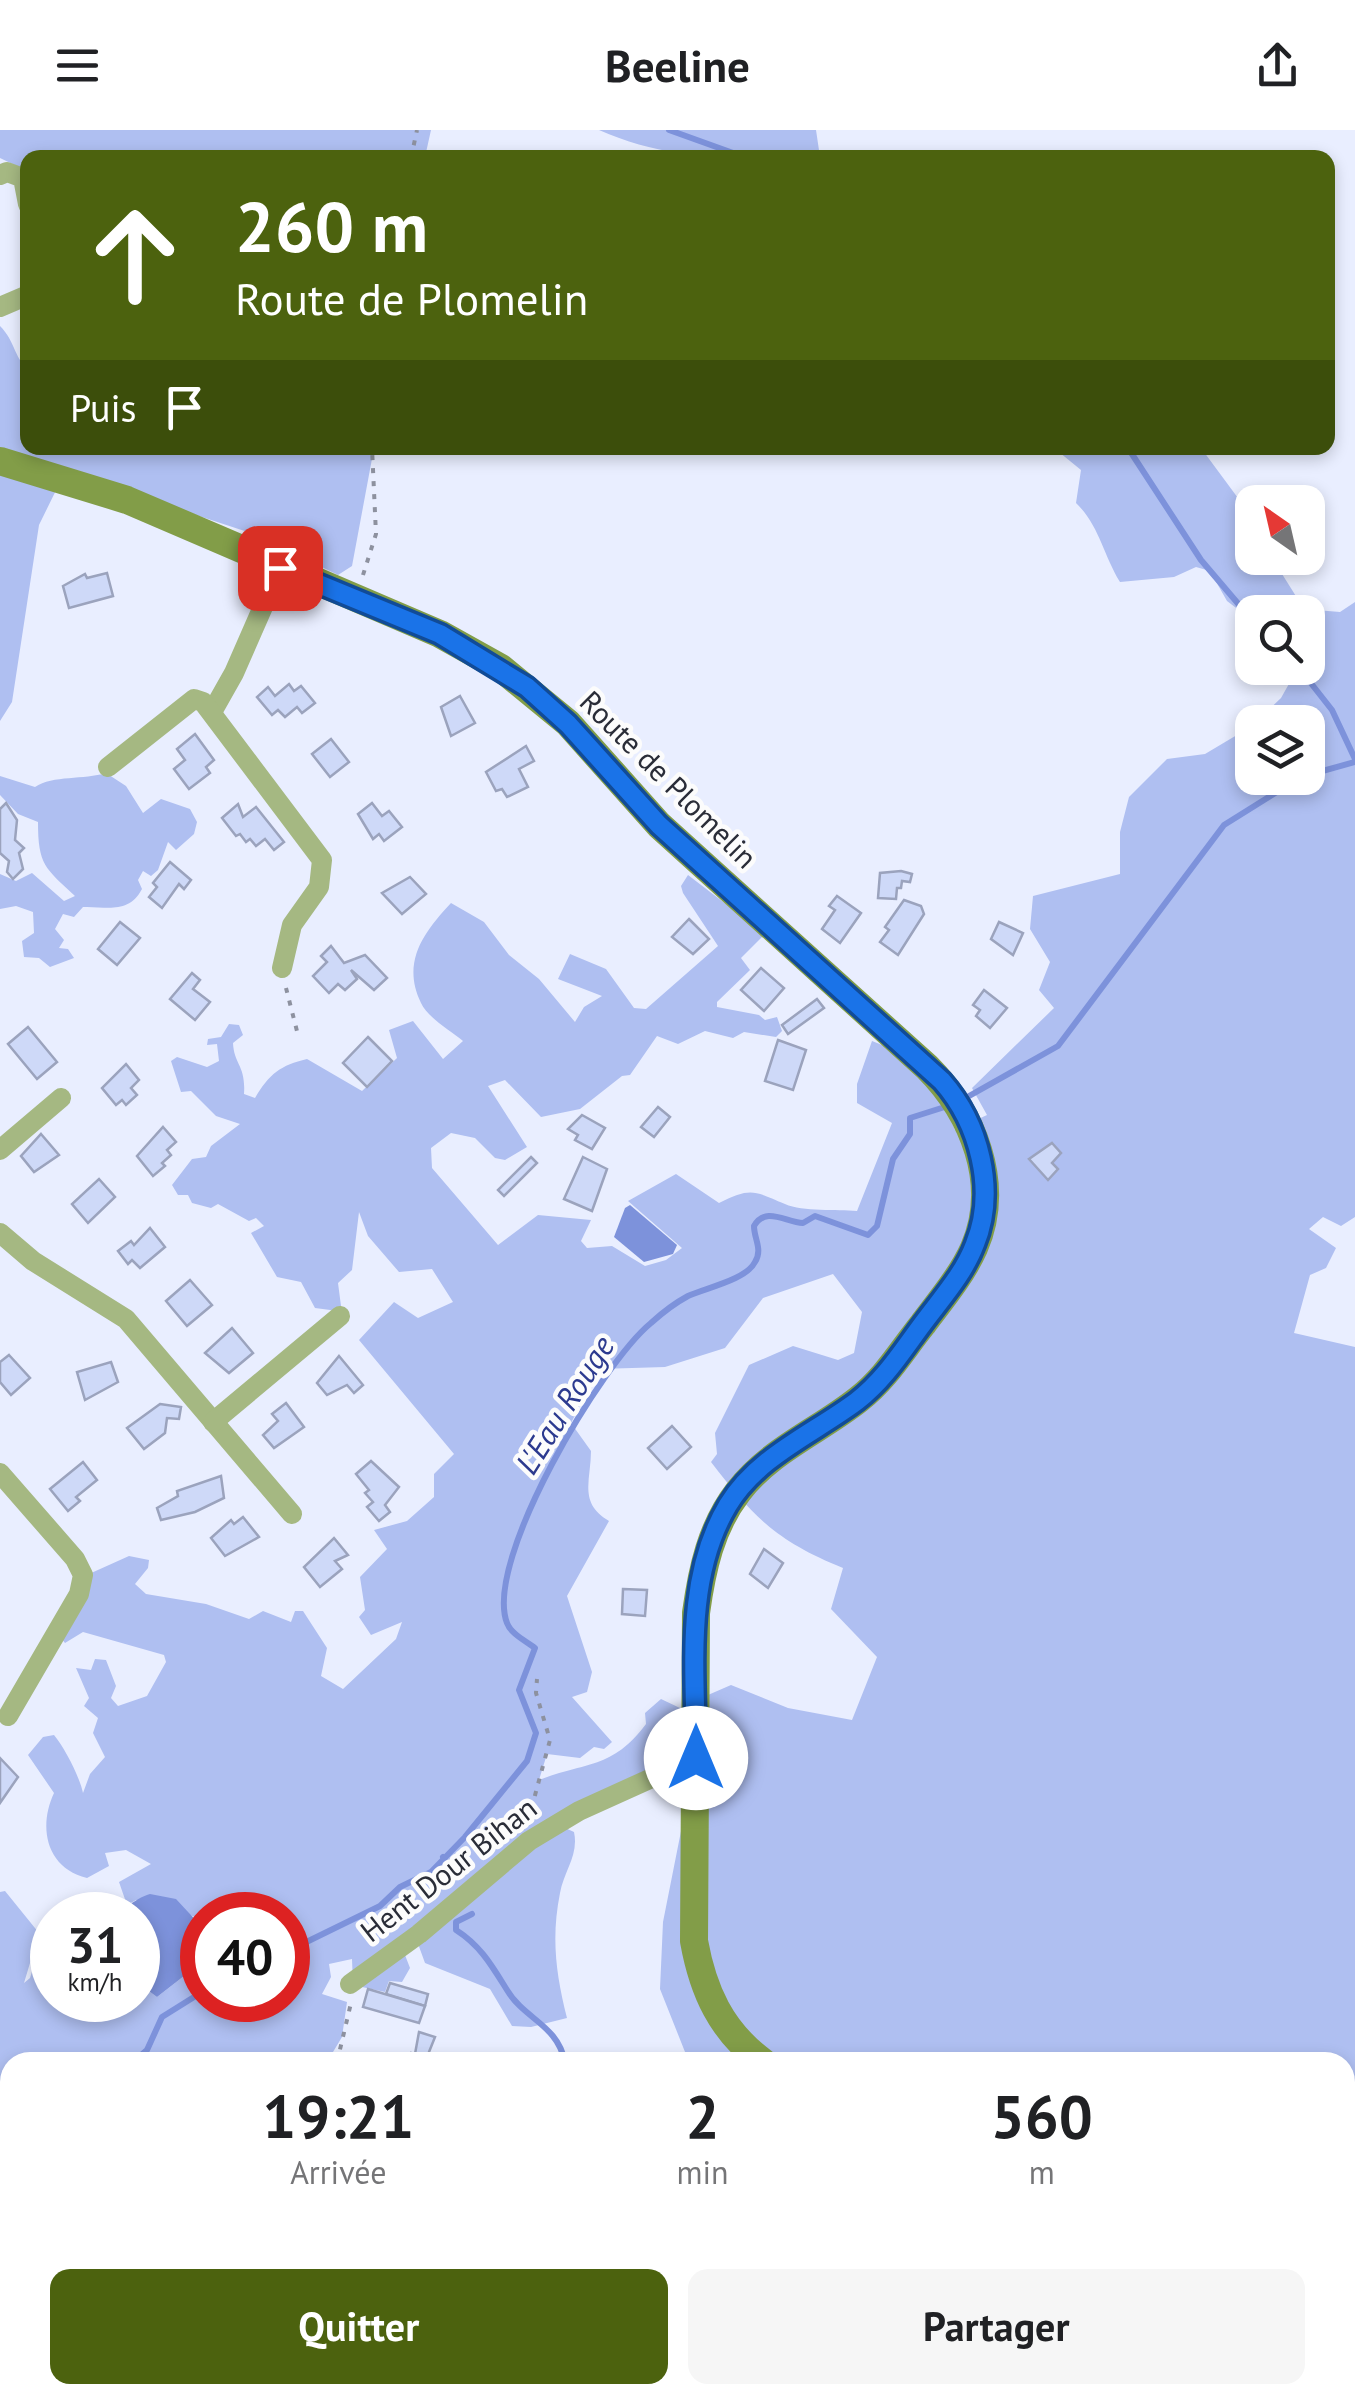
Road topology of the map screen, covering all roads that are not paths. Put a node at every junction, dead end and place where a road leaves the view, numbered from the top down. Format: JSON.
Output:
{"nodes":[{"id":1,"x":0,"y":460,"type":"edge"},
{"id":2,"x":280,"y":568,"type":"junction"},
{"id":3,"x":212,"y":712,"type":"junction"},
{"id":4,"x":108,"y":767,"type":"dead end"},
{"id":5,"x":282,"y":968,"type":"road end"},
{"id":6,"x":61,"y":1098,"type":"dead end"},
{"id":7,"x":0,"y":1150,"type":"edge"},
{"id":8,"x":0,"y":1234,"type":"edge"},
{"id":9,"x":340,"y":1316,"type":"dead end"},
{"id":10,"x":214,"y":1422,"type":"junction"},
{"id":11,"x":0,"y":1473,"type":"edge"},
{"id":12,"x":292,"y":1514,"type":"dead end"},
{"id":13,"x":8,"y":1716,"type":"dead end"},
{"id":14,"x":696,"y":1758,"type":"junction"},
{"id":15,"x":350,"y":1984,"type":"road end"},
{"id":16,"x":751,"y":2052,"type":"edge"}],
"edges":[{"from":1,"to":2,"type":"street","name":"Route de Plomelin"},
{"from":2,"to":3,"type":"street"},
{"from":2,"to":14,"type":"street","name":"Route de Plomelin"},
{"from":3,"to":4,"type":"street"},
{"from":3,"to":5,"type":"street"},
{"from":6,"to":7,"type":"street"},
{"from":8,"to":10,"type":"street"},
{"from":9,"to":10,"type":"street"},
{"from":10,"to":12,"type":"street"},
{"from":11,"to":13,"type":"street"},
{"from":14,"to":15,"type":"street","name":"Hent Dour Bihan"},
{"from":14,"to":16,"type":"street"}]}
